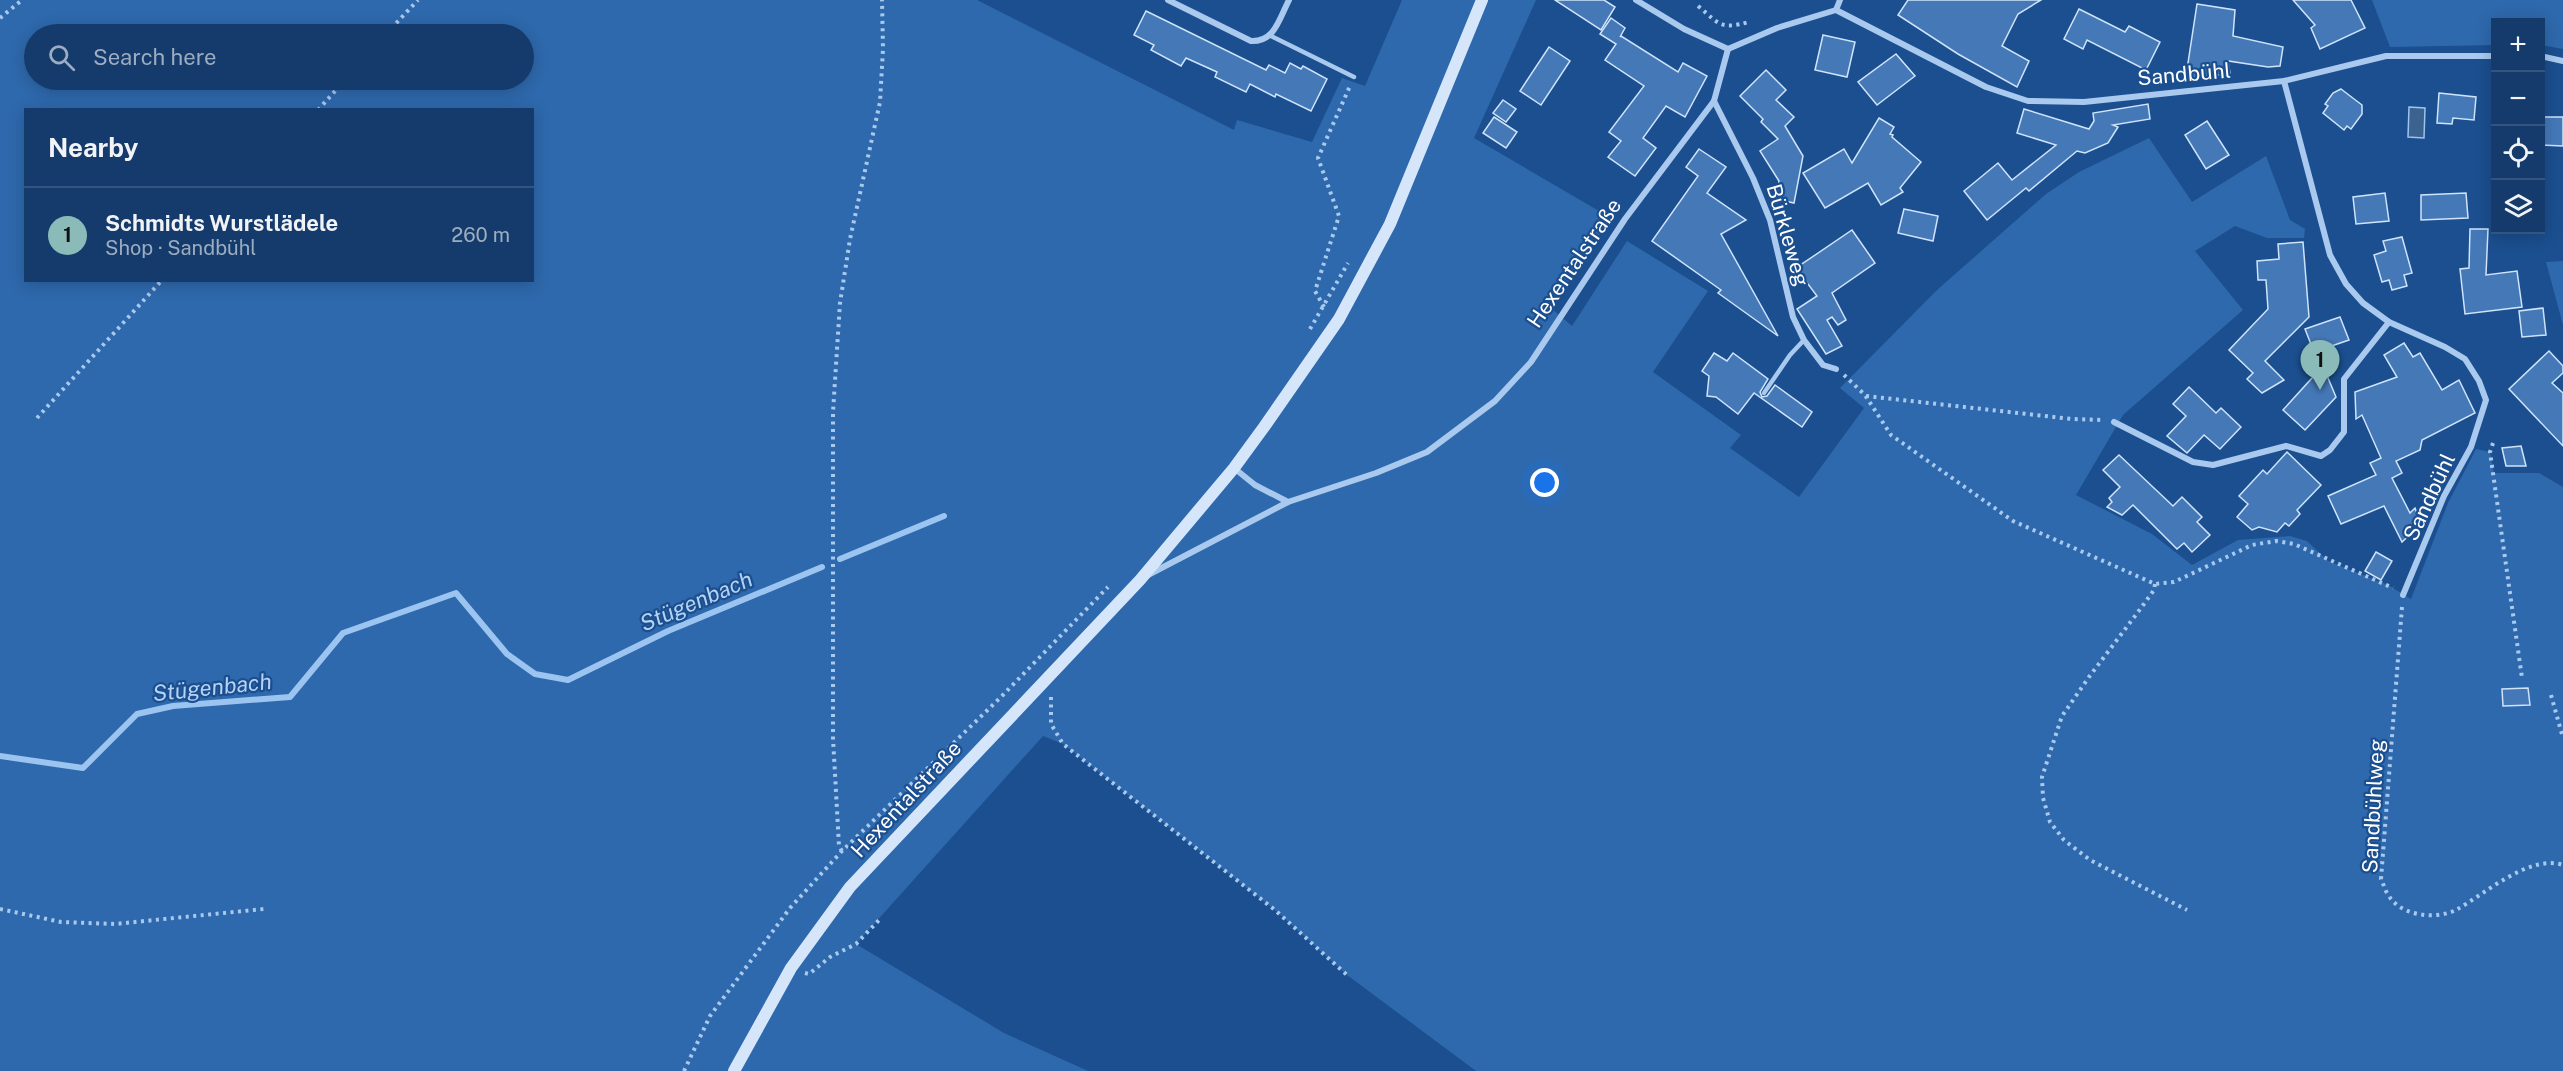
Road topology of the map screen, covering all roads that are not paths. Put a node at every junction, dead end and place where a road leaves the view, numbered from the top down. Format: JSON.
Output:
{"nodes":[{"id":1,"x":1168,"y":0,"type":"edge"},
{"id":2,"x":1289,"y":0,"type":"edge"},
{"id":3,"x":1482,"y":0,"type":"edge"},
{"id":4,"x":1636,"y":0,"type":"edge"},
{"id":5,"x":1840,"y":0,"type":"edge"},
{"id":6,"x":1836,"y":10,"type":"junction"},
{"id":7,"x":1271,"y":36,"type":"junction"},
{"id":8,"x":1728,"y":49,"type":"junction"},
{"id":9,"x":2491,"y":56,"type":"edge"},
{"id":10,"x":2545,"y":57,"type":"edge"},
{"id":11,"x":2563,"y":61,"type":"edge"},
{"id":12,"x":1354,"y":77,"type":"road end"},
{"id":13,"x":2284,"y":81,"type":"junction"},
{"id":14,"x":1714,"y":101,"type":"junction"},
{"id":15,"x":2389,"y":322,"type":"junction"},
{"id":16,"x":1804,"y":340,"type":"junction"},
{"id":17,"x":1836,"y":369,"type":"road end"},
{"id":18,"x":1764,"y":393,"type":"dead end"},
{"id":19,"x":2114,"y":422,"type":"road end"},
{"id":20,"x":1234,"y":468,"type":"junction"},
{"id":21,"x":1288,"y":502,"type":"junction"},
{"id":22,"x":1140,"y":580,"type":"junction"},
{"id":23,"x":2403,"y":595,"type":"road end"},
{"id":24,"x":734,"y":1071,"type":"edge"}],
"edges":[{"from":1,"to":7,"type":"street"},
{"from":2,"to":7,"type":"street"},
{"from":3,"to":20,"type":"main road","name":"Hexentalstraße"},
{"from":4,"to":8,"type":"street"},
{"from":5,"to":6,"type":"street"},
{"from":6,"to":8,"type":"street"},
{"from":6,"to":13,"type":"street","name":"Sandbühl"},
{"from":7,"to":12,"type":"lane"},
{"from":8,"to":14,"type":"street","name":"Hexentalstraße"},
{"from":9,"to":13,"type":"street"},
{"from":10,"to":11,"type":"street"},
{"from":13,"to":15,"type":"street","name":"Sandbühl"},
{"from":14,"to":16,"type":"street","name":"Bürkleweg"},
{"from":14,"to":21,"type":"street","name":"Hexentalstraße"},
{"from":15,"to":19,"type":"street"},
{"from":15,"to":23,"type":"street","name":"Sandbühl"},
{"from":16,"to":17,"type":"street","name":"Bürkleweg"},
{"from":16,"to":18,"type":"lane"},
{"from":20,"to":21,"type":"street"},
{"from":20,"to":22,"type":"main road","name":"Hexentalstraße"},
{"from":21,"to":22,"type":"street","name":"Hexentalstraße"},
{"from":22,"to":24,"type":"main road","name":"Hexentalstraße"}]}
